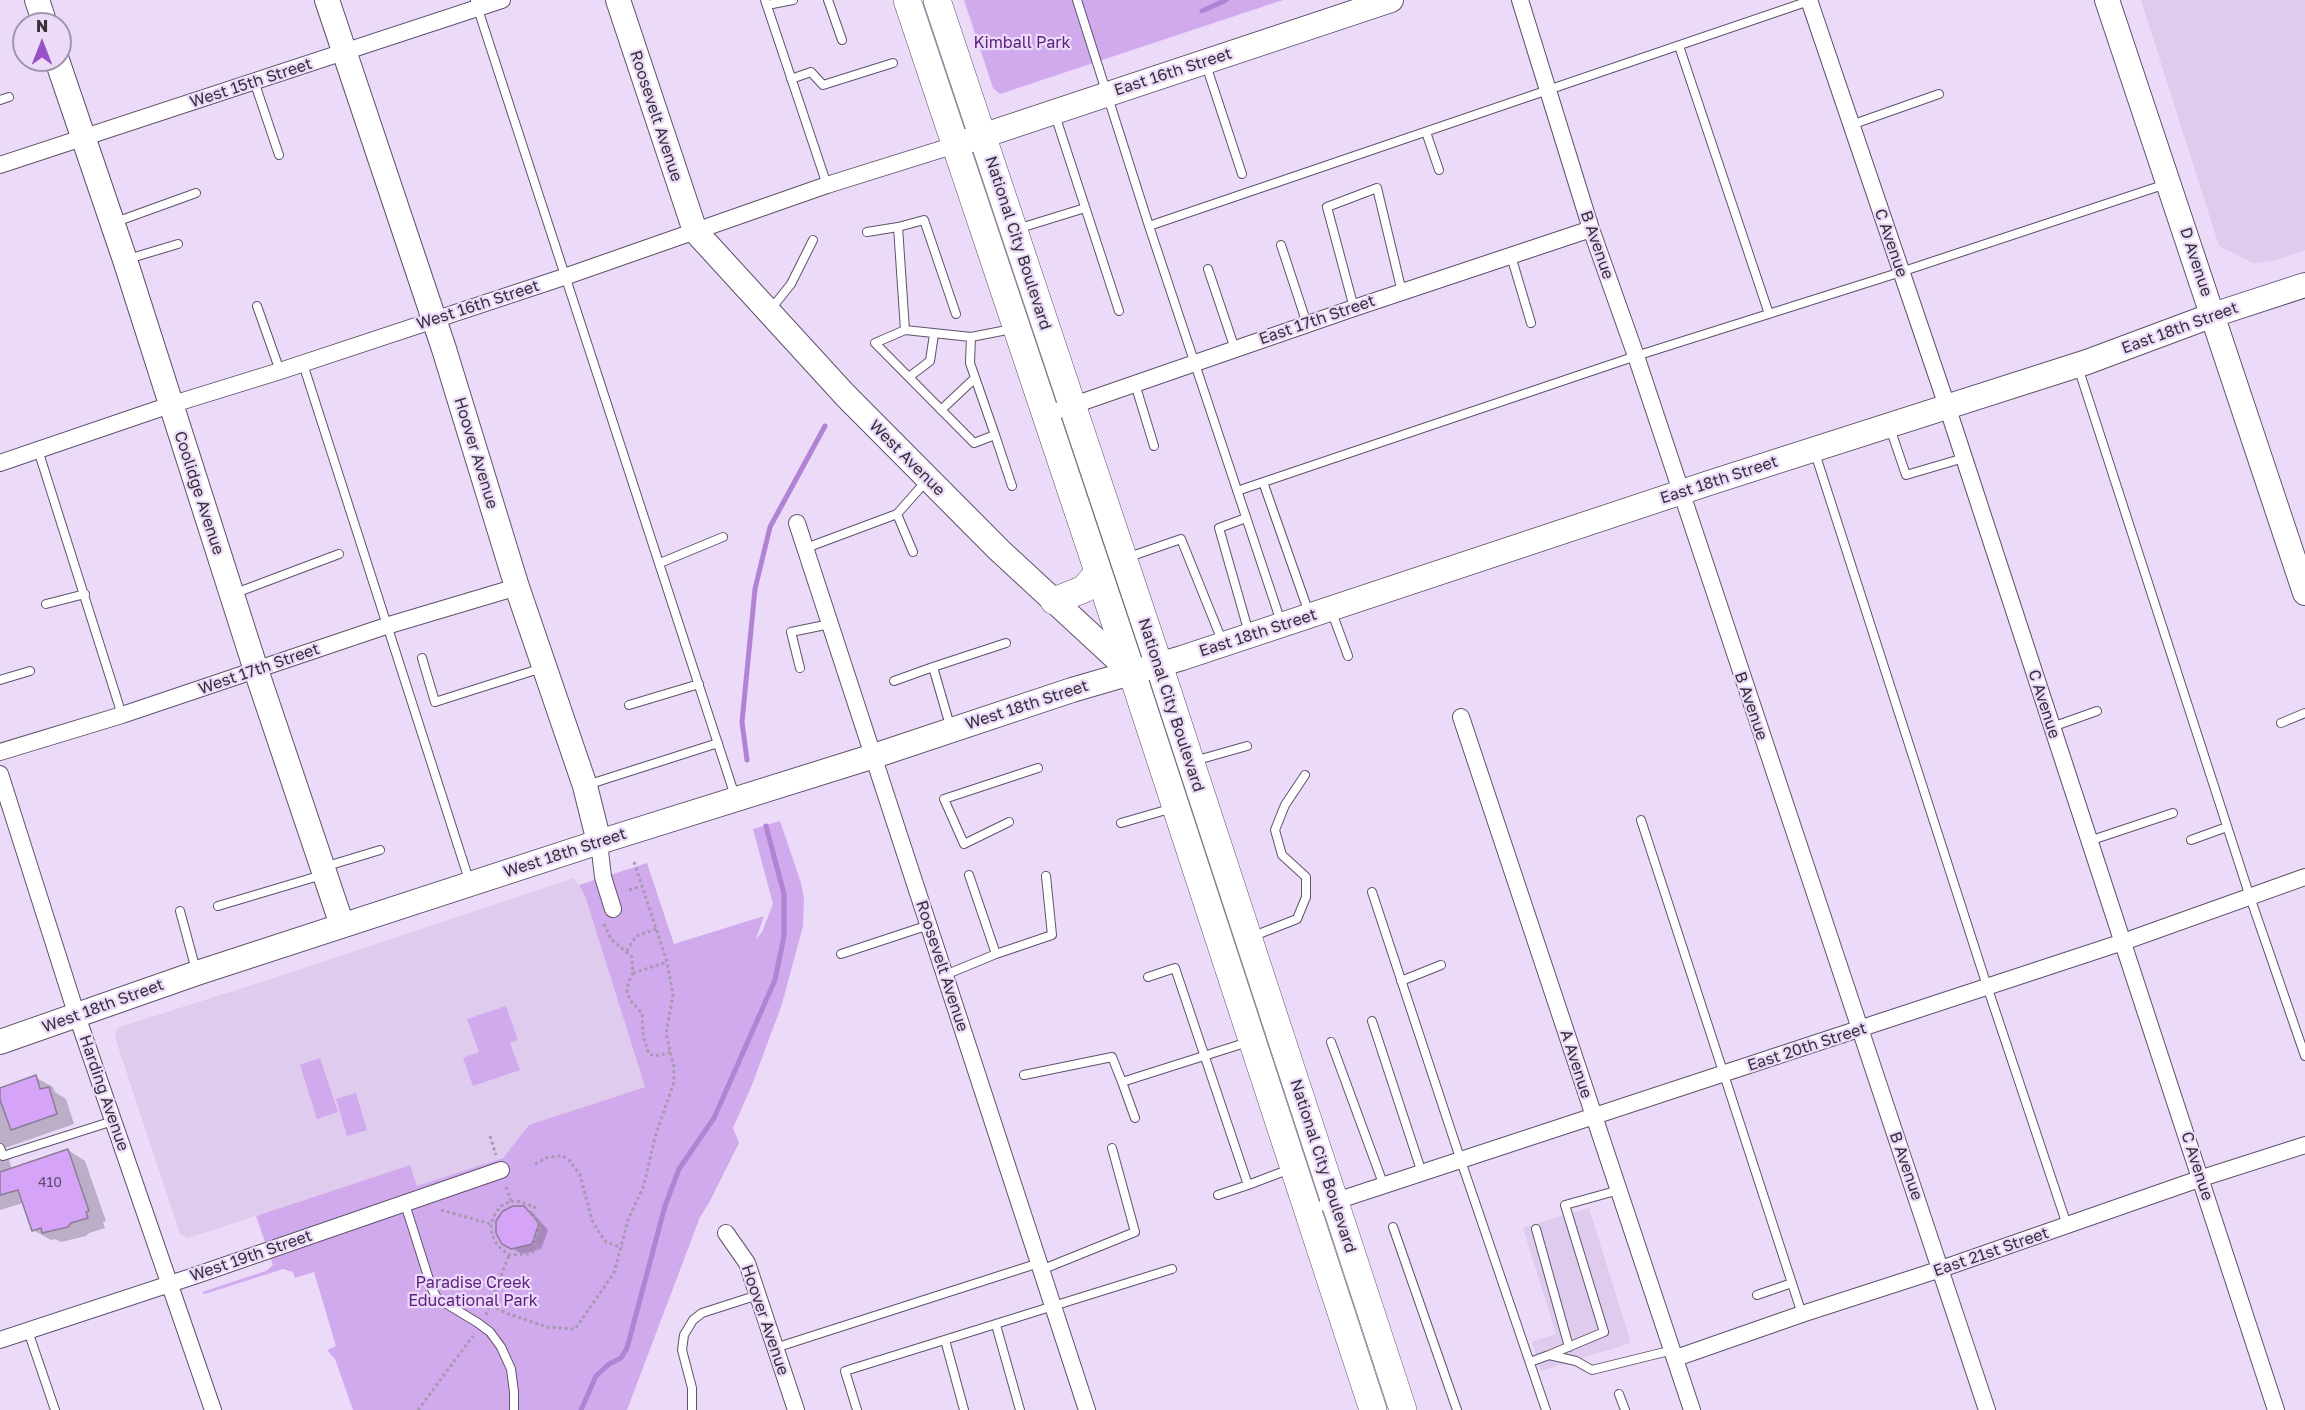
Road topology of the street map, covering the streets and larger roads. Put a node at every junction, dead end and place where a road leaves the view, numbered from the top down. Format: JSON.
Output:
{"nodes":[{"id":1,"x":327,"y":0,"type":"edge"},
{"id":2,"x":502,"y":0,"type":"edge"},
{"id":3,"x":618,"y":0,"type":"edge"},
{"id":4,"x":907,"y":0,"type":"edge"},
{"id":5,"x":937,"y":0,"type":"edge"},
{"id":6,"x":1391,"y":0,"type":"edge"},
{"id":7,"x":1520,"y":0,"type":"edge"},
{"id":8,"x":2107,"y":0,"type":"edge"},
{"id":9,"x":1809,"y":1,"type":"edge"},
{"id":10,"x":476,"y":4,"type":"edge"},
{"id":11,"x":344,"y":52,"type":"junction"},
{"id":12,"x":61,"y":72,"type":"edge"},
{"id":13,"x":982,"y":136,"type":"junction"},
{"id":14,"x":82,"y":138,"type":"junction"},
{"id":15,"x":955,"y":145,"type":"junction"},
{"id":16,"x":0,"y":165,"type":"edge"},
{"id":17,"x":1591,"y":229,"type":"junction"},
{"id":18,"x":695,"y":231,"type":"junction"},
{"id":19,"x":2305,"y":285,"type":"edge"},
{"id":20,"x":2213,"y":315,"type":"junction"},
{"id":21,"x":434,"y":319,"type":"junction"},
{"id":22,"x":171,"y":405,"type":"junction"},
{"id":23,"x":1072,"y":406,"type":"junction"},
{"id":24,"x":1947,"y":406,"type":"junction"},
{"id":25,"x":1045,"y":415,"type":"junction"},
{"id":26,"x":0,"y":463,"type":"edge"},
{"id":27,"x":1680,"y":493,"type":"junction"},
{"id":28,"x":797,"y":523,"type":"dead end"},
{"id":29,"x":1098,"y":573,"type":"junction"},
{"id":30,"x":517,"y":587,"type":"junction"},
{"id":31,"x":2305,"y":593,"type":"edge"},
{"id":32,"x":1054,"y":601,"type":"junction"},
{"id":33,"x":1159,"y":665,"type":"junction"},
{"id":34,"x":256,"y":670,"type":"junction"},
{"id":35,"x":1132,"y":673,"type":"junction"},
{"id":36,"x":1461,"y":717,"type":"dead end"},
{"id":37,"x":0,"y":752,"type":"edge"},
{"id":38,"x":874,"y":756,"type":"junction"},
{"id":39,"x":0,"y":774,"type":"edge"},
{"id":40,"x":599,"y":842,"type":"junction"},
{"id":41,"x":2305,"y":878,"type":"edge"},
{"id":42,"x":608,"y":907,"type":"road end"},
{"id":43,"x":342,"y":926,"type":"junction"},
{"id":44,"x":2122,"y":942,"type":"junction"},
{"id":45,"x":77,"y":1016,"type":"junction"},
{"id":46,"x":1860,"y":1030,"type":"junction"},
{"id":47,"x":0,"y":1042,"type":"edge"},
{"id":48,"x":1593,"y":1116,"type":"junction"},
{"id":49,"x":2305,"y":1144,"type":"edge"},
{"id":50,"x":501,"y":1170,"type":"dead end"},
{"id":51,"x":2202,"y":1178,"type":"junction"},
{"id":52,"x":1334,"y":1202,"type":"junction"},
{"id":53,"x":1306,"y":1211,"type":"junction"},
{"id":54,"x":726,"y":1233,"type":"dead end"},
{"id":55,"x":1941,"y":1269,"type":"junction"},
{"id":56,"x":170,"y":1284,"type":"junction"},
{"id":57,"x":0,"y":1340,"type":"edge"},
{"id":58,"x":1675,"y":1354,"type":"junction"},
{"id":59,"x":213,"y":1410,"type":"edge"},
{"id":60,"x":796,"y":1410,"type":"edge"},
{"id":61,"x":1087,"y":1410,"type":"edge"},
{"id":62,"x":1373,"y":1410,"type":"edge"},
{"id":63,"x":1403,"y":1410,"type":"edge"},
{"id":64,"x":1692,"y":1410,"type":"edge"},
{"id":65,"x":1987,"y":1410,"type":"edge"},
{"id":66,"x":2276,"y":1410,"type":"edge"}],
"edges":[{"from":1,"to":11,"type":"street","name":"Hoover Avenue"},
{"from":2,"to":10,"type":"street","name":"West 15th Street"},
{"from":3,"to":18,"type":"street","name":"Roosevelt Avenue"},
{"from":4,"to":15,"type":"main road","name":"National City Boulevard"},
{"from":5,"to":13,"type":"main road","name":"National City Boulevard"},
{"from":6,"to":13,"type":"street","name":"East 16th Street"},
{"from":7,"to":17,"type":"street","name":"B Avenue"},
{"from":8,"to":20,"type":"street","name":"D Avenue"},
{"from":9,"to":24,"type":"street","name":"C Avenue"},
{"from":10,"to":11,"type":"street","name":"West 15th Street"},
{"from":11,"to":14,"type":"street","name":"West 15th Street"},
{"from":11,"to":21,"type":"street","name":"Hoover Avenue"},
{"from":12,"to":14,"type":"street","name":"Coolidge Avenue"},
{"from":13,"to":15,"type":"street","name":"East 16th Street"},
{"from":13,"to":23,"type":"main road","name":"National City Boulevard"},
{"from":14,"to":16,"type":"street","name":"West 15th Street"},
{"from":14,"to":22,"type":"street","name":"Coolidge Avenue"},
{"from":15,"to":18,"type":"street","name":"West 16th Street"},
{"from":15,"to":25,"type":"main road","name":"National City Boulevard"},
{"from":17,"to":23,"type":"street","name":"East 17th Street"},
{"from":17,"to":27,"type":"street","name":"B Avenue"},
{"from":18,"to":21,"type":"street","name":"West 16th Street"},
{"from":18,"to":32,"type":"street","name":"West Avenue"},
{"from":19,"to":20,"type":"street","name":"East 18th Street"},
{"from":20,"to":24,"type":"street","name":"East 18th Street"},
{"from":20,"to":31,"type":"street","name":"D Avenue"},
{"from":21,"to":22,"type":"street","name":"West 16th Street"},
{"from":21,"to":30,"type":"street","name":"Hoover Avenue"},
{"from":22,"to":26,"type":"street","name":"West 16th Street"},
{"from":22,"to":34,"type":"street","name":"Coolidge Avenue"},
{"from":23,"to":25,"type":"street","name":"East 17th Street"},
{"from":23,"to":33,"type":"main road","name":"National City Boulevard"},
{"from":24,"to":27,"type":"street","name":"East 18th Street"},
{"from":24,"to":44,"type":"street","name":"C Avenue"},
{"from":25,"to":29,"type":"main road","name":"National City Boulevard"},
{"from":27,"to":33,"type":"street","name":"East 18th Street"},
{"from":27,"to":46,"type":"street","name":"B Avenue"},
{"from":28,"to":38,"type":"street","name":"Roosevelt Avenue"},
{"from":29,"to":32,"type":"main road"},
{"from":29,"to":35,"type":"main road","name":"National City Boulevard"},
{"from":30,"to":34,"type":"street","name":"West 17th Street"},
{"from":30,"to":40,"type":"street","name":"Hoover Avenue"},
{"from":32,"to":35,"type":"street","name":"West Avenue"},
{"from":33,"to":35,"type":"street","name":"East 18th Street"},
{"from":33,"to":52,"type":"main road","name":"National City Boulevard"},
{"from":34,"to":37,"type":"street","name":"West 17th Street"},
{"from":34,"to":43,"type":"street","name":"Coolidge Avenue"},
{"from":35,"to":38,"type":"street","name":"West 18th Street"},
{"from":35,"to":53,"type":"main road","name":"National City Boulevard"},
{"from":36,"to":48,"type":"street","name":"A Avenue"},
{"from":38,"to":40,"type":"street","name":"West 18th Street"},
{"from":38,"to":61,"type":"street","name":"Roosevelt Avenue"},
{"from":39,"to":45,"type":"street","name":"Harding Avenue"},
{"from":40,"to":42,"type":"street","name":"Hoover Avenue"},
{"from":40,"to":43,"type":"street","name":"West 18th Street"},
{"from":41,"to":44,"type":"street","name":"East 20th Street"},
{"from":43,"to":45,"type":"street","name":"West 18th Street"},
{"from":44,"to":46,"type":"street","name":"East 20th Street"},
{"from":44,"to":51,"type":"street","name":"C Avenue"},
{"from":45,"to":47,"type":"street","name":"West 18th Street"},
{"from":45,"to":56,"type":"street","name":"Harding Avenue"},
{"from":46,"to":48,"type":"street","name":"East 20th Street"},
{"from":46,"to":55,"type":"street","name":"B Avenue"},
{"from":48,"to":52,"type":"street","name":"East 20th Street"},
{"from":48,"to":58,"type":"street","name":"A Avenue"},
{"from":49,"to":51,"type":"street","name":"East 21st Street"},
{"from":50,"to":56,"type":"street","name":"West 19th Street"},
{"from":51,"to":55,"type":"street","name":"East 21st Street"},
{"from":51,"to":66,"type":"street","name":"C Avenue"},
{"from":52,"to":53,"type":"street","name":"East 20th Street"},
{"from":52,"to":63,"type":"main road","name":"National City Boulevard"},
{"from":53,"to":62,"type":"main road","name":"National City Boulevard"},
{"from":54,"to":60,"type":"street","name":"Hoover Avenue"},
{"from":55,"to":58,"type":"street","name":"East 21st Street"},
{"from":55,"to":65,"type":"street","name":"B Avenue"},
{"from":56,"to":57,"type":"street","name":"West 19th Street"},
{"from":56,"to":59,"type":"street","name":"Harding Avenue"},
{"from":58,"to":64,"type":"street","name":"A Avenue"}]}
